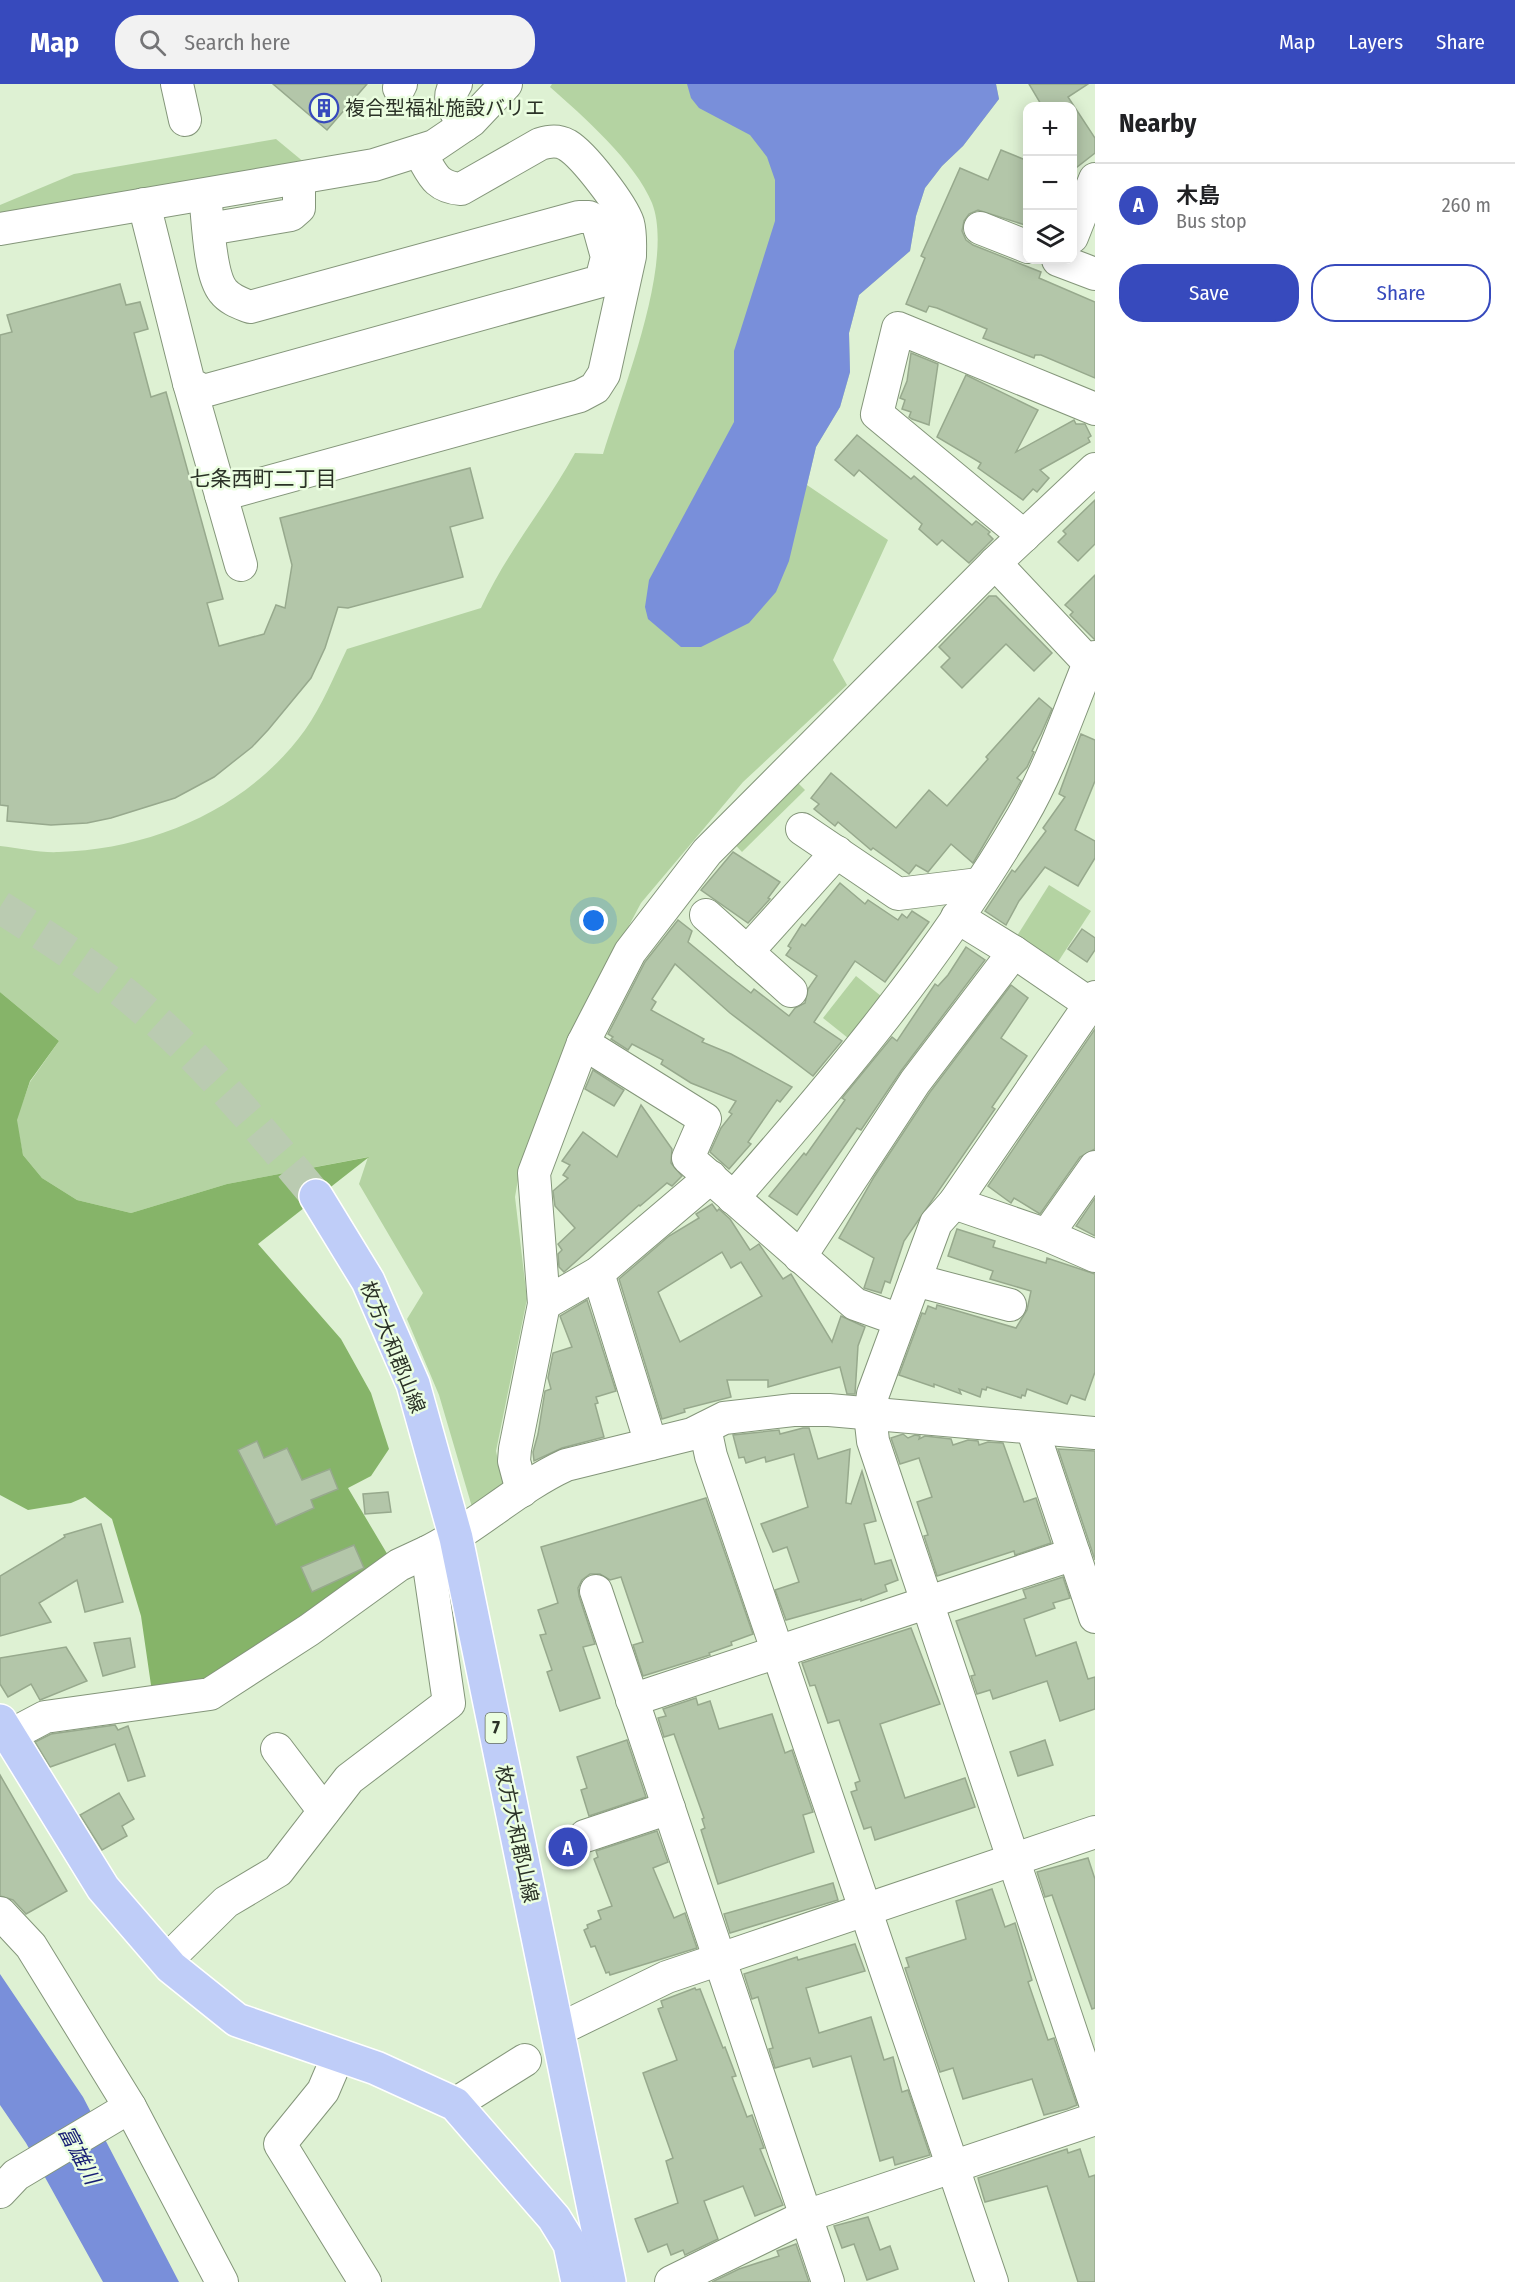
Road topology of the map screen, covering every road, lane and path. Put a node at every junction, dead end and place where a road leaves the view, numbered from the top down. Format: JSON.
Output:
{"nodes":[{"id":1,"x":177,"y":84,"type":"edge"},
{"id":2,"x":456,"y":84,"type":"edge"},
{"id":3,"x":506,"y":84,"type":"edge"},
{"id":4,"x":185,"y":120,"type":"dead end"},
{"id":5,"x":465,"y":125,"type":"junction"},
{"id":6,"x":419,"y":151,"type":"junction"},
{"id":7,"x":299,"y":179,"type":"junction"},
{"id":8,"x":1095,"y":179,"type":"edge"},
{"id":9,"x":204,"y":195,"type":"junction"},
{"id":10,"x":144,"y":204,"type":"junction"},
{"id":11,"x":1077,"y":225,"type":"edge"},
{"id":12,"x":980,"y":228,"type":"dead end"},
{"id":13,"x":0,"y":229,"type":"edge"},
{"id":14,"x":209,"y":229,"type":"junction"},
{"id":15,"x":1023,"y":245,"type":"edge"},
{"id":16,"x":1077,"y":263,"type":"edge"},
{"id":17,"x":1095,"y":274,"type":"edge"},
{"id":18,"x":189,"y":383,"type":"junction"},
{"id":19,"x":1095,"y":409,"type":"edge"},
{"id":20,"x":1095,"y":469,"type":"edge"},
{"id":21,"x":221,"y":495,"type":"junction"},
{"id":22,"x":1024,"y":537,"type":"junction"},
{"id":23,"x":995,"y":563,"type":"junction"},
{"id":24,"x":241,"y":565,"type":"dead end"},
{"id":25,"x":1092,"y":660,"type":"edge"},
{"id":26,"x":802,"y":829,"type":"dead end"},
{"id":27,"x":837,"y":852,"type":"junction"},
{"id":28,"x":979,"y":884,"type":"junction"},
{"id":29,"x":706,"y":915,"type":"dead end"},
{"id":30,"x":957,"y":917,"type":"junction"},
{"id":31,"x":747,"y":952,"type":"junction"},
{"id":32,"x":1014,"y":952,"type":"junction"},
{"id":33,"x":791,"y":990,"type":"dead end"},
{"id":34,"x":1092,"y":1000,"type":"edge"},
{"id":35,"x":583,"y":1043,"type":"junction"},
{"id":36,"x":1095,"y":1167,"type":"edge"},
{"id":37,"x":711,"y":1178,"type":"junction"},
{"id":38,"x":316,"y":1196,"type":"tunnel mouth"},
{"id":39,"x":733,"y":1198,"type":"junction"},
{"id":40,"x":954,"y":1203,"type":"junction"},
{"id":41,"x":1047,"y":1235,"type":"junction"},
{"id":42,"x":1095,"y":1256,"type":"edge"},
{"id":43,"x":800,"y":1257,"type":"junction"},
{"id":44,"x":598,"y":1273,"type":"junction"},
{"id":45,"x":915,"y":1280,"type":"junction"},
{"id":46,"x":544,"y":1304,"type":"junction"},
{"id":47,"x":1010,"y":1305,"type":"dead end"},
{"id":48,"x":900,"y":1320,"type":"junction"},
{"id":49,"x":870,"y":1414,"type":"junction"},
{"id":50,"x":705,"y":1428,"type":"junction"},
{"id":51,"x":1032,"y":1428,"type":"junction"},
{"id":52,"x":1094,"y":1429,"type":"edge"},
{"id":53,"x":651,"y":1444,"type":"junction"},
{"id":54,"x":522,"y":1491,"type":"junction"},
{"id":55,"x":456,"y":1538,"type":"junction"},
{"id":56,"x":427,"y":1552,"type":"junction"},
{"id":57,"x":1074,"y":1554,"type":"junction"},
{"id":58,"x":596,"y":1591,"type":"dead end"},
{"id":59,"x":927,"y":1603,"type":"junction"},
{"id":60,"x":1095,"y":1617,"type":"edge"},
{"id":61,"x":778,"y":1652,"type":"junction"},
{"id":62,"x":632,"y":1700,"type":"junction"},
{"id":63,"x":5,"y":1729,"type":"edge"},
{"id":64,"x":277,"y":1749,"type":"dead end"},
{"id":65,"x":669,"y":1808,"type":"junction"},
{"id":66,"x":324,"y":1811,"type":"junction"},
{"id":67,"x":1095,"y":1832,"type":"edge"},
{"id":68,"x":585,"y":1836,"type":"dead end"},
{"id":69,"x":1013,"y":1859,"type":"junction"},
{"id":70,"x":865,"y":1910,"type":"junction"},
{"id":71,"x":0,"y":1913,"type":"edge"},
{"id":72,"x":720,"y":1959,"type":"junction"},
{"id":73,"x":166,"y":1961,"type":"junction"},
{"id":74,"x":558,"y":2030,"type":"junction"},
{"id":75,"x":338,"y":2056,"type":"junction"},
{"id":76,"x":525,"y":2060,"type":"dead end"},
{"id":77,"x":1095,"y":2103,"type":"edge"},
{"id":78,"x":454,"y":2104,"type":"junction"},
{"id":79,"x":130,"y":2107,"type":"junction"},
{"id":80,"x":1095,"y":2119,"type":"edge"},
{"id":81,"x":953,"y":2167,"type":"junction"},
{"id":82,"x":8,"y":2183,"type":"edge"},
{"id":83,"x":806,"y":2216,"type":"junction"},
{"id":84,"x":222,"y":2282,"type":"edge"},
{"id":85,"x":365,"y":2282,"type":"edge"},
{"id":86,"x":578,"y":2282,"type":"edge"},
{"id":87,"x":609,"y":2282,"type":"edge"},
{"id":88,"x":671,"y":2282,"type":"edge"},
{"id":89,"x":828,"y":2282,"type":"edge"},
{"id":90,"x":992,"y":2282,"type":"edge"}],
"edges":[{"from":1,"to":4,"type":"street"},
{"from":2,"to":5,"type":"street"},
{"from":3,"to":5,"type":"street"},
{"from":5,"to":6,"type":"street"},
{"from":6,"to":7,"type":"street"},
{"from":6,"to":21,"type":"street"},
{"from":7,"to":9,"type":"street"},
{"from":7,"to":14,"type":"street"},
{"from":8,"to":11,"type":"street"},
{"from":9,"to":10,"type":"street"},
{"from":9,"to":14,"type":"street"},
{"from":10,"to":13,"type":"street"},
{"from":10,"to":18,"type":"street"},
{"from":12,"to":15,"type":"street"},
{"from":14,"to":18,"type":"street"},
{"from":16,"to":17,"type":"street"},
{"from":18,"to":21,"type":"street"},
{"from":19,"to":22,"type":"street"},
{"from":20,"to":22,"type":"street"},
{"from":21,"to":24,"type":"street"},
{"from":22,"to":23,"type":"street"},
{"from":23,"to":25,"type":"street"},
{"from":23,"to":35,"type":"street"},
{"from":25,"to":28,"type":"street"},
{"from":26,"to":27,"type":"street"},
{"from":27,"to":28,"type":"street"},
{"from":27,"to":31,"type":"street"},
{"from":28,"to":30,"type":"street"},
{"from":29,"to":31,"type":"street"},
{"from":30,"to":32,"type":"street"},
{"from":30,"to":39,"type":"street"},
{"from":31,"to":33,"type":"street"},
{"from":32,"to":34,"type":"street"},
{"from":32,"to":43,"type":"street"},
{"from":34,"to":40,"type":"street"},
{"from":35,"to":37,"type":"street"},
{"from":35,"to":46,"type":"street"},
{"from":36,"to":41,"type":"street"},
{"from":37,"to":39,"type":"street"},
{"from":37,"to":44,"type":"street"},
{"from":38,"to":55,"type":"main road","name":"枚方大和郡山線","number":"7"},
{"from":39,"to":43,"type":"street"},
{"from":40,"to":41,"type":"street"},
{"from":40,"to":45,"type":"street"},
{"from":41,"to":42,"type":"street"},
{"from":43,"to":48,"type":"street"},
{"from":44,"to":46,"type":"street"},
{"from":44,"to":53,"type":"street"},
{"from":45,"to":47,"type":"street"},
{"from":45,"to":48,"type":"street"},
{"from":46,"to":54,"type":"street"},
{"from":48,"to":49,"type":"street"},
{"from":49,"to":50,"type":"street"},
{"from":49,"to":51,"type":"street"},
{"from":49,"to":59,"type":"street"},
{"from":50,"to":53,"type":"street"},
{"from":50,"to":61,"type":"street"},
{"from":51,"to":52,"type":"street"},
{"from":51,"to":57,"type":"street"},
{"from":53,"to":54,"type":"street"},
{"from":54,"to":55,"type":"street"},
{"from":55,"to":56,"type":"street"},
{"from":55,"to":74,"type":"main road","name":"枚方大和郡山線","number":"7"},
{"from":56,"to":63,"type":"street"},
{"from":56,"to":66,"type":"street"},
{"from":57,"to":59,"type":"street"},
{"from":57,"to":60,"type":"street"},
{"from":58,"to":62,"type":"street"},
{"from":59,"to":61,"type":"street"},
{"from":59,"to":69,"type":"street"},
{"from":61,"to":62,"type":"street"},
{"from":61,"to":70,"type":"street"},
{"from":62,"to":65,"type":"street"},
{"from":63,"to":73,"type":"main road"},
{"from":64,"to":66,"type":"street"},
{"from":65,"to":68,"type":"street"},
{"from":65,"to":72,"type":"street"},
{"from":66,"to":73,"type":"street"},
{"from":67,"to":69,"type":"street"},
{"from":69,"to":70,"type":"street"},
{"from":69,"to":77,"type":"street"},
{"from":70,"to":72,"type":"street"},
{"from":70,"to":81,"type":"street"},
{"from":71,"to":79,"type":"street"},
{"from":72,"to":74,"type":"street"},
{"from":72,"to":83,"type":"street"},
{"from":73,"to":75,"type":"main road"},
{"from":74,"to":87,"type":"main road","name":"枚方大和郡山線","number":"7"},
{"from":75,"to":78,"type":"main road"},
{"from":75,"to":85,"type":"street"},
{"from":76,"to":78,"type":"street"},
{"from":78,"to":86,"type":"main road"},
{"from":79,"to":82,"type":"street"},
{"from":79,"to":84,"type":"street"},
{"from":80,"to":81,"type":"street"},
{"from":81,"to":83,"type":"street"},
{"from":81,"to":90,"type":"street"},
{"from":83,"to":88,"type":"street"},
{"from":83,"to":89,"type":"street"}]}
